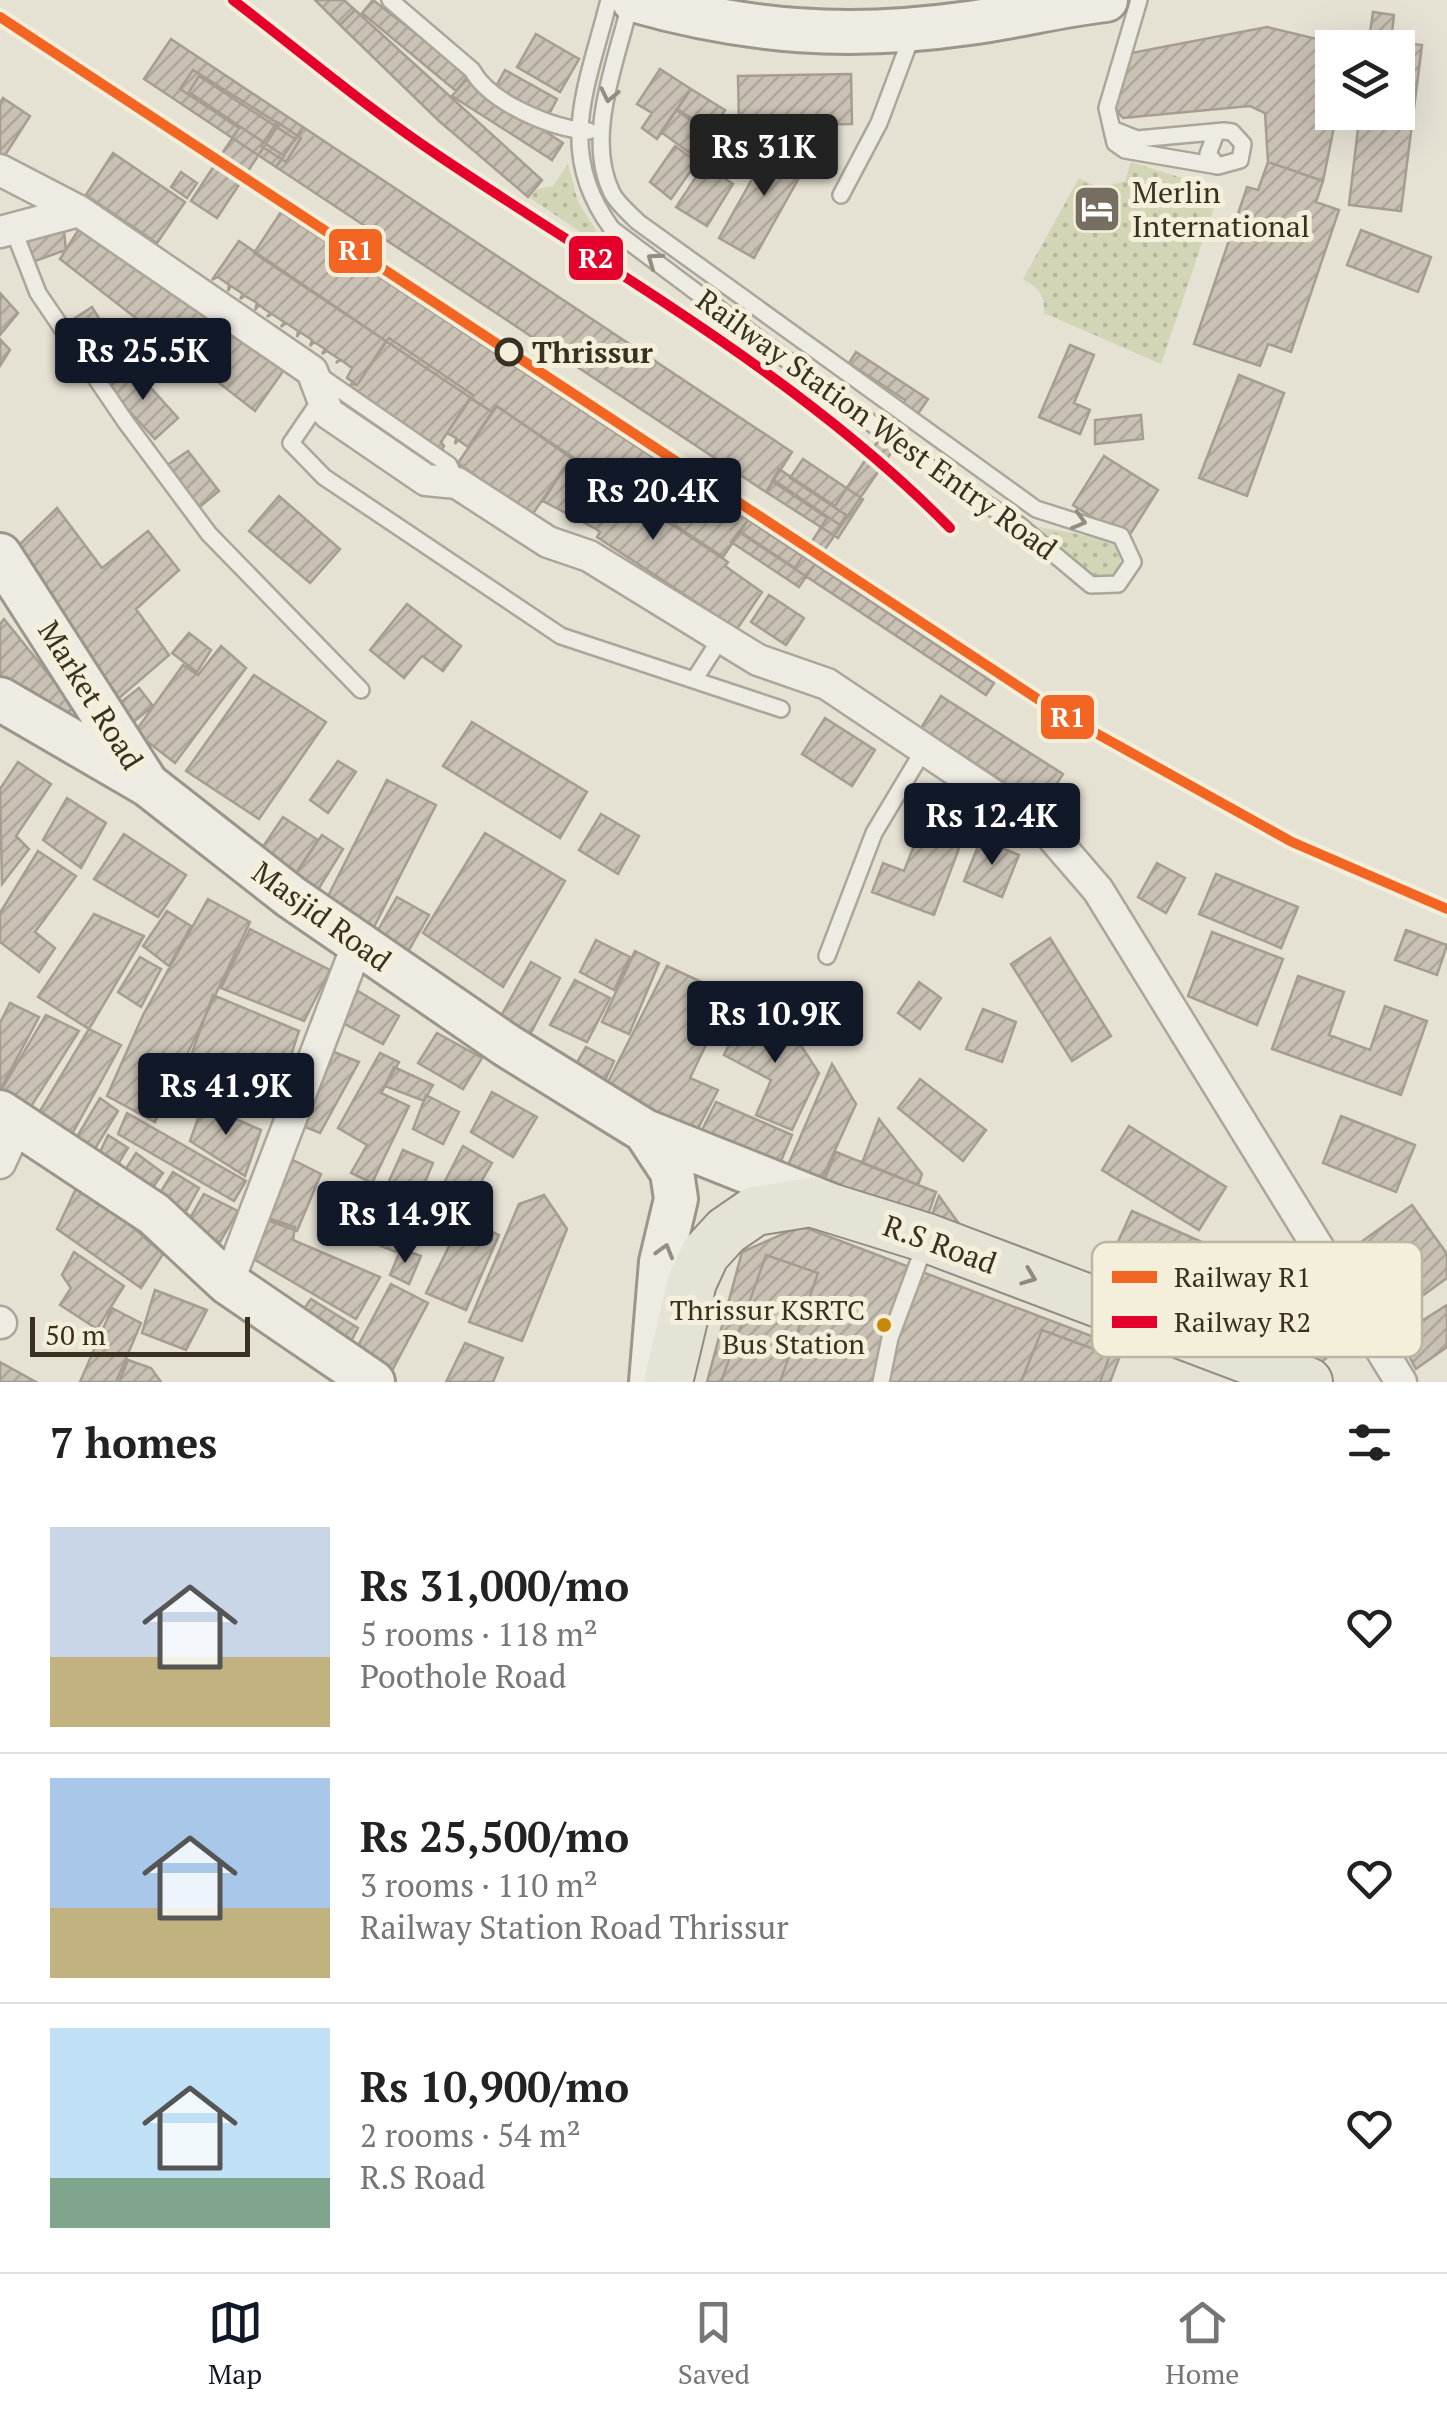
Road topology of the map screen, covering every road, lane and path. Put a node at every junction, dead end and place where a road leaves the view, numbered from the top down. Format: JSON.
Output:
{"nodes":[{"id":1,"x":390,"y":0,"type":"edge"},
{"id":2,"x":609,"y":0,"type":"edge"},
{"id":3,"x":632,"y":0,"type":"edge"},
{"id":4,"x":1139,"y":0,"type":"edge"},
{"id":5,"x":1089,"y":1,"type":"edge"},
{"id":6,"x":914,"y":28,"type":"junction"},
{"id":7,"x":1108,"y":126,"type":"junction"},
{"id":8,"x":581,"y":130,"type":"junction"},
{"id":9,"x":603,"y":132,"type":"junction"},
{"id":10,"x":1216,"y":133,"type":"junction"},
{"id":11,"x":1218,"y":166,"type":"junction"},
{"id":12,"x":0,"y":170,"type":"edge"},
{"id":13,"x":841,"y":195,"type":"dead end"},
{"id":14,"x":79,"y":211,"type":"junction"},
{"id":15,"x":6,"y":230,"type":"edge"},
{"id":16,"x":317,"y":385,"type":"junction"},
{"id":17,"x":0,"y":555,"type":"edge"},
{"id":18,"x":721,"y":638,"type":"junction"},
{"id":19,"x":694,"y":680,"type":"junction"},
{"id":20,"x":362,"y":690,"type":"dead end"},
{"id":21,"x":0,"y":699,"type":"edge"},
{"id":22,"x":781,"y":710,"type":"dead end"},
{"id":23,"x":923,"y":751,"type":"junction"},
{"id":24,"x":148,"y":786,"type":"junction"},
{"id":25,"x":358,"y":943,"type":"junction"},
{"id":26,"x":827,"y":956,"type":"dead end"},
{"id":27,"x":9,"y":1118,"type":"edge"},
{"id":28,"x":645,"y":1131,"type":"junction"},
{"id":29,"x":0,"y":1163,"type":"edge"},
{"id":30,"x":831,"y":1205,"type":"junction"},
{"id":31,"x":927,"y":1238,"type":"junction"},
{"id":32,"x":1315,"y":1242,"type":"edge"},
{"id":33,"x":228,"y":1284,"type":"junction"},
{"id":34,"x":1092,"y":1300,"type":"edge"},
{"id":35,"x":1242,"y":1357,"type":"edge"},
{"id":36,"x":1387,"y":1357,"type":"edge"},
{"id":37,"x":373,"y":1382,"type":"edge"},
{"id":38,"x":651,"y":1382,"type":"edge"},
{"id":39,"x":668,"y":1382,"type":"edge"},
{"id":40,"x":882,"y":1382,"type":"edge"},
{"id":41,"x":1308,"y":1382,"type":"edge"},
{"id":42,"x":1402,"y":1382,"type":"edge"}],
"edges":[{"from":1,"to":8,"type":"lane"},
{"from":2,"to":8,"type":"lane","name":"Railway Station West Entry Road"},
{"from":3,"to":6,"type":"street"},
{"from":3,"to":9,"type":"lane","name":"Railway Station West Entry Road","one_way":true},
{"from":4,"to":7,"type":"lane"},
{"from":5,"to":6,"type":"street"},
{"from":6,"to":13,"type":"lane"},
{"from":7,"to":10,"type":"lane"},
{"from":7,"to":11,"type":"lane"},
{"from":8,"to":9,"type":"lane"},
{"from":9,"to":8,"type":"lane","name":"Railway Station West Entry Road","one_way":true},
{"from":10,"to":11,"type":"lane"},
{"from":10,"to":11,"type":"lane"},
{"from":12,"to":14,"type":"street"},
{"from":14,"to":15,"type":"street"},
{"from":14,"to":16,"type":"street"},
{"from":15,"to":20,"type":"lane"},
{"from":16,"to":18,"type":"street"},
{"from":16,"to":19,"type":"lane"},
{"from":17,"to":24,"type":"street","name":"Market Road"},
{"from":18,"to":19,"type":"lane"},
{"from":18,"to":23,"type":"street"},
{"from":19,"to":22,"type":"lane"},
{"from":21,"to":24,"type":"street","name":"Masjid Road"},
{"from":23,"to":26,"type":"lane"},
{"from":23,"to":32,"type":"street"},
{"from":24,"to":25,"type":"street","name":"Masjid Road"},
{"from":25,"to":28,"type":"street","name":"Masjid Road"},
{"from":25,"to":33,"type":"street"},
{"from":27,"to":29,"type":"street"},
{"from":27,"to":33,"type":"street"},
{"from":28,"to":30,"type":"street","name":"Masjid Road"},
{"from":38,"to":28,"type":"street","one_way":true},
{"from":30,"to":31,"type":"main road","name":"R.S Road"},
{"from":30,"to":39,"type":"main road","name":"R.S Road"},
{"from":31,"to":34,"type":"main road","name":"R.S Road","one_way":true},
{"from":31,"to":40,"type":"lane"},
{"from":33,"to":37,"type":"street"},
{"from":35,"to":41,"type":"main road","name":"R.S Road","one_way":true},
{"from":36,"to":42,"type":"street"}]}
